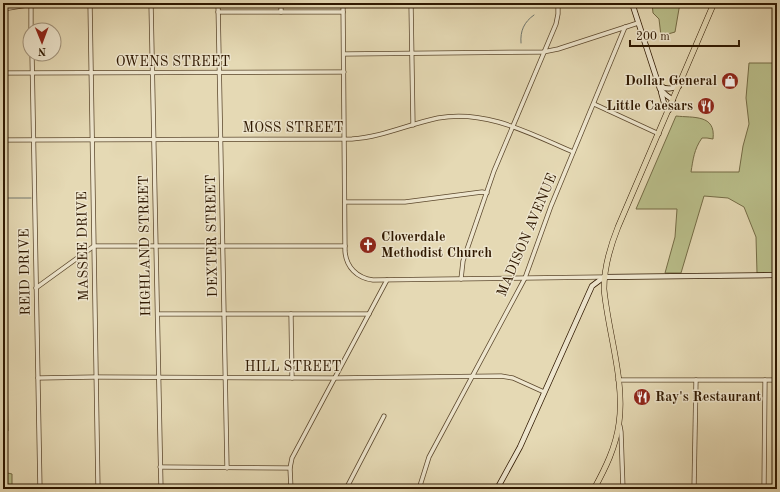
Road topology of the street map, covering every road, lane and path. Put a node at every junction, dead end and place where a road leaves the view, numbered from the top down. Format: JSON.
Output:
{"nodes":[{"id":1,"x":40,"y":3,"type":"edge"},
{"id":2,"x":90,"y":3,"type":"edge"},
{"id":3,"x":151,"y":3,"type":"edge"},
{"id":4,"x":218,"y":3,"type":"edge"},
{"id":5,"x":281,"y":3,"type":"edge"},
{"id":6,"x":343,"y":3,"type":"edge"},
{"id":7,"x":411,"y":3,"type":"edge"},
{"id":8,"x":558,"y":3,"type":"edge"},
{"id":9,"x":632,"y":3,"type":"edge"},
{"id":10,"x":714,"y":3,"type":"edge"},
{"id":11,"x":31,"y":5,"type":"junction"},
{"id":12,"x":3,"y":9,"type":"edge"},
{"id":13,"x":218,"y":12,"type":"junction"},
{"id":14,"x":281,"y":12,"type":"junction"},
{"id":15,"x":343,"y":12,"type":"junction"},
{"id":16,"x":31,"y":22,"type":"edge"},
{"id":17,"x":638,"y":23,"type":"junction"},
{"id":18,"x":625,"y":27,"type":"junction"},
{"id":19,"x":544,"y":52,"type":"junction"},
{"id":20,"x":344,"y":54,"type":"junction"},
{"id":21,"x":412,"y":54,"type":"junction"},
{"id":22,"x":32,"y":62,"type":"edge"},
{"id":23,"x":344,"y":72,"type":"junction"},
{"id":24,"x":3,"y":73,"type":"edge"},
{"id":25,"x":32,"y":73,"type":"junction"},
{"id":26,"x":91,"y":73,"type":"junction"},
{"id":27,"x":152,"y":73,"type":"junction"},
{"id":28,"x":219,"y":73,"type":"junction"},
{"id":29,"x":679,"y":86,"type":"junction"},
{"id":30,"x":659,"y":87,"type":"junction"},
{"id":31,"x":673,"y":100,"type":"junction"},
{"id":32,"x":594,"y":104,"type":"junction"},
{"id":33,"x":669,"y":110,"type":"junction"},
{"id":34,"x":413,"y":125,"type":"junction"},
{"id":35,"x":512,"y":127,"type":"junction"},
{"id":36,"x":659,"y":134,"type":"junction"},
{"id":37,"x":154,"y":139,"type":"junction"},
{"id":38,"x":221,"y":139,"type":"junction"},
{"id":39,"x":344,"y":139,"type":"junction"},
{"id":40,"x":3,"y":140,"type":"edge"},
{"id":41,"x":34,"y":140,"type":"junction"},
{"id":42,"x":92,"y":140,"type":"junction"},
{"id":43,"x":573,"y":152,"type":"junction"},
{"id":44,"x":486,"y":193,"type":"junction"},
{"id":45,"x":345,"y":202,"type":"junction"},
{"id":46,"x":94,"y":246,"type":"junction"},
{"id":47,"x":156,"y":246,"type":"junction"},
{"id":48,"x":223,"y":246,"type":"junction"},
{"id":49,"x":345,"y":246,"type":"junction"},
{"id":50,"x":777,"y":276,"type":"edge"},
{"id":51,"x":604,"y":277,"type":"junction"},
{"id":52,"x":525,"y":278,"type":"junction"},
{"id":53,"x":461,"y":279,"type":"junction"},
{"id":54,"x":387,"y":280,"type":"junction"},
{"id":55,"x":36,"y":288,"type":"junction"},
{"id":56,"x":158,"y":314,"type":"junction"},
{"id":57,"x":224,"y":314,"type":"junction"},
{"id":58,"x":291,"y":314,"type":"junction"},
{"id":59,"x":368,"y":314,"type":"junction"},
{"id":60,"x":96,"y":377,"type":"junction"},
{"id":61,"x":159,"y":377,"type":"junction"},
{"id":62,"x":472,"y":377,"type":"junction"},
{"id":63,"x":38,"y":378,"type":"junction"},
{"id":64,"x":225,"y":378,"type":"junction"},
{"id":65,"x":292,"y":378,"type":"junction"},
{"id":66,"x":335,"y":378,"type":"junction"},
{"id":67,"x":618,"y":380,"type":"junction"},
{"id":68,"x":696,"y":380,"type":"junction"},
{"id":69,"x":765,"y":380,"type":"junction"},
{"id":70,"x":777,"y":380,"type":"edge"},
{"id":71,"x":544,"y":392,"type":"junction"},
{"id":72,"x":384,"y":416,"type":"dead end"},
{"id":73,"x":619,"y":424,"type":"junction"},
{"id":74,"x":160,"y":467,"type":"junction"},
{"id":75,"x":227,"y":468,"type":"junction"},
{"id":76,"x":290,"y":468,"type":"junction"},
{"id":77,"x":40,"y":489,"type":"edge"},
{"id":78,"x":98,"y":489,"type":"edge"},
{"id":79,"x":160,"y":489,"type":"edge"},
{"id":80,"x":291,"y":489,"type":"edge"},
{"id":81,"x":346,"y":489,"type":"edge"},
{"id":82,"x":419,"y":489,"type":"edge"},
{"id":83,"x":497,"y":489,"type":"edge"},
{"id":84,"x":594,"y":489,"type":"edge"},
{"id":85,"x":623,"y":489,"type":"edge"},
{"id":86,"x":694,"y":489,"type":"edge"},
{"id":87,"x":764,"y":489,"type":"edge"}],
"edges":[{"from":1,"to":11,"type":"street"},
{"from":2,"to":26,"type":"street","name":"MASSEE DRIVE"},
{"from":3,"to":27,"type":"street","name":"HIGHLAND STREET"},
{"from":4,"to":13,"type":"street","name":"DEXTER STREET"},
{"from":5,"to":14,"type":"street"},
{"from":6,"to":15,"type":"street"},
{"from":7,"to":21,"type":"street"},
{"from":8,"to":19,"type":"street"},
{"from":9,"to":17,"type":"street"},
{"from":10,"to":29,"type":"main road"},
{"from":11,"to":12,"type":"street"},
{"from":11,"to":16,"type":"street"},
{"from":13,"to":14,"type":"street"},
{"from":13,"to":28,"type":"street","name":"DEXTER STREET"},
{"from":14,"to":15,"type":"street"},
{"from":15,"to":20,"type":"street"},
{"from":17,"to":18,"type":"street"},
{"from":17,"to":30,"type":"street"},
{"from":18,"to":19,"type":"street"},
{"from":18,"to":32,"type":"street","name":"MADISON AVENUE"},
{"from":19,"to":21,"type":"street"},
{"from":19,"to":35,"type":"street"},
{"from":20,"to":21,"type":"street"},
{"from":20,"to":23,"type":"street"},
{"from":21,"to":34,"type":"street"},
{"from":22,"to":25,"type":"street","name":"REID DRIVE"},
{"from":23,"to":28,"type":"street","name":"OWENS STREET"},
{"from":23,"to":39,"type":"street"},
{"from":24,"to":25,"type":"street","name":"OWENS STREET"},
{"from":25,"to":26,"type":"street","name":"OWENS STREET"},
{"from":25,"to":41,"type":"street","name":"REID DRIVE"},
{"from":26,"to":27,"type":"street","name":"OWENS STREET"},
{"from":26,"to":42,"type":"street","name":"MASSEE DRIVE"},
{"from":27,"to":28,"type":"street","name":"OWENS STREET"},
{"from":27,"to":37,"type":"street","name":"HIGHLAND STREET"},
{"from":28,"to":38,"type":"street","name":"DEXTER STREET"},
{"from":29,"to":30,"type":"street"},
{"from":29,"to":31,"type":"main road"},
{"from":30,"to":31,"type":"street"},
{"from":30,"to":33,"type":"street"},
{"from":31,"to":33,"type":"main road"},
{"from":32,"to":36,"type":"street"},
{"from":32,"to":43,"type":"street","name":"MADISON AVENUE"},
{"from":33,"to":36,"type":"main road"},
{"from":34,"to":35,"type":"street","name":"MOSS STREET"},
{"from":34,"to":39,"type":"street","name":"MOSS STREET"},
{"from":35,"to":43,"type":"street","name":"MOSS STREET"},
{"from":35,"to":44,"type":"street"},
{"from":36,"to":51,"type":"main road"},
{"from":37,"to":38,"type":"street","name":"MOSS STREET"},
{"from":37,"to":42,"type":"street","name":"MOSS STREET"},
{"from":37,"to":47,"type":"street","name":"HIGHLAND STREET"},
{"from":38,"to":39,"type":"street","name":"MOSS STREET"},
{"from":38,"to":48,"type":"street","name":"DEXTER STREET"},
{"from":39,"to":45,"type":"street"},
{"from":40,"to":41,"type":"street","name":"MOSS STREET"},
{"from":41,"to":42,"type":"street","name":"MOSS STREET"},
{"from":41,"to":55,"type":"street","name":"REID DRIVE"},
{"from":42,"to":46,"type":"street","name":"MASSEE DRIVE"},
{"from":43,"to":52,"type":"street","name":"MADISON AVENUE"},
{"from":44,"to":45,"type":"street"},
{"from":44,"to":53,"type":"street"},
{"from":45,"to":49,"type":"street"},
{"from":46,"to":47,"type":"street"},
{"from":46,"to":55,"type":"street"},
{"from":46,"to":60,"type":"street","name":"MASSEE DRIVE"},
{"from":47,"to":48,"type":"street"},
{"from":47,"to":56,"type":"street","name":"HIGHLAND STREET"},
{"from":48,"to":49,"type":"street"},
{"from":48,"to":57,"type":"street","name":"DEXTER STREET"},
{"from":49,"to":54,"type":"street"},
{"from":50,"to":51,"type":"street"},
{"from":51,"to":52,"type":"street"},
{"from":51,"to":67,"type":"main road"},
{"from":51,"to":71,"type":"street"},
{"from":52,"to":53,"type":"street"},
{"from":52,"to":62,"type":"street","name":"MADISON AVENUE"},
{"from":53,"to":54,"type":"street"},
{"from":54,"to":59,"type":"street"},
{"from":55,"to":63,"type":"street","name":"REID DRIVE"},
{"from":56,"to":57,"type":"street"},
{"from":56,"to":61,"type":"street","name":"HIGHLAND STREET"},
{"from":57,"to":58,"type":"street"},
{"from":57,"to":64,"type":"street","name":"DEXTER STREET"},
{"from":58,"to":59,"type":"street"},
{"from":58,"to":65,"type":"street"},
{"from":59,"to":66,"type":"street"},
{"from":60,"to":61,"type":"street","name":"HILL STREET"},
{"from":60,"to":63,"type":"street","name":"HILL STREET"},
{"from":60,"to":78,"type":"street","name":"MASSEE DRIVE"},
{"from":61,"to":64,"type":"street","name":"HILL STREET"},
{"from":61,"to":74,"type":"street","name":"HIGHLAND STREET"},
{"from":62,"to":66,"type":"street","name":"HILL STREET"},
{"from":62,"to":71,"type":"street","name":"HILL STREET"},
{"from":62,"to":82,"type":"street","name":"MADISON AVENUE"},
{"from":63,"to":77,"type":"street","name":"REID DRIVE"},
{"from":64,"to":65,"type":"street","name":"HILL STREET"},
{"from":64,"to":75,"type":"street","name":"DEXTER STREET"},
{"from":65,"to":66,"type":"street","name":"HILL STREET"},
{"from":66,"to":76,"type":"street"},
{"from":67,"to":68,"type":"street"},
{"from":67,"to":73,"type":"main road"},
{"from":68,"to":69,"type":"street"},
{"from":68,"to":86,"type":"street"},
{"from":69,"to":70,"type":"street"},
{"from":69,"to":87,"type":"street"},
{"from":71,"to":83,"type":"street"},
{"from":72,"to":81,"type":"street"},
{"from":73,"to":84,"type":"main road"},
{"from":73,"to":85,"type":"street"},
{"from":74,"to":75,"type":"street"},
{"from":74,"to":79,"type":"street","name":"HIGHLAND STREET"},
{"from":75,"to":76,"type":"street"},
{"from":76,"to":80,"type":"street"}]}
